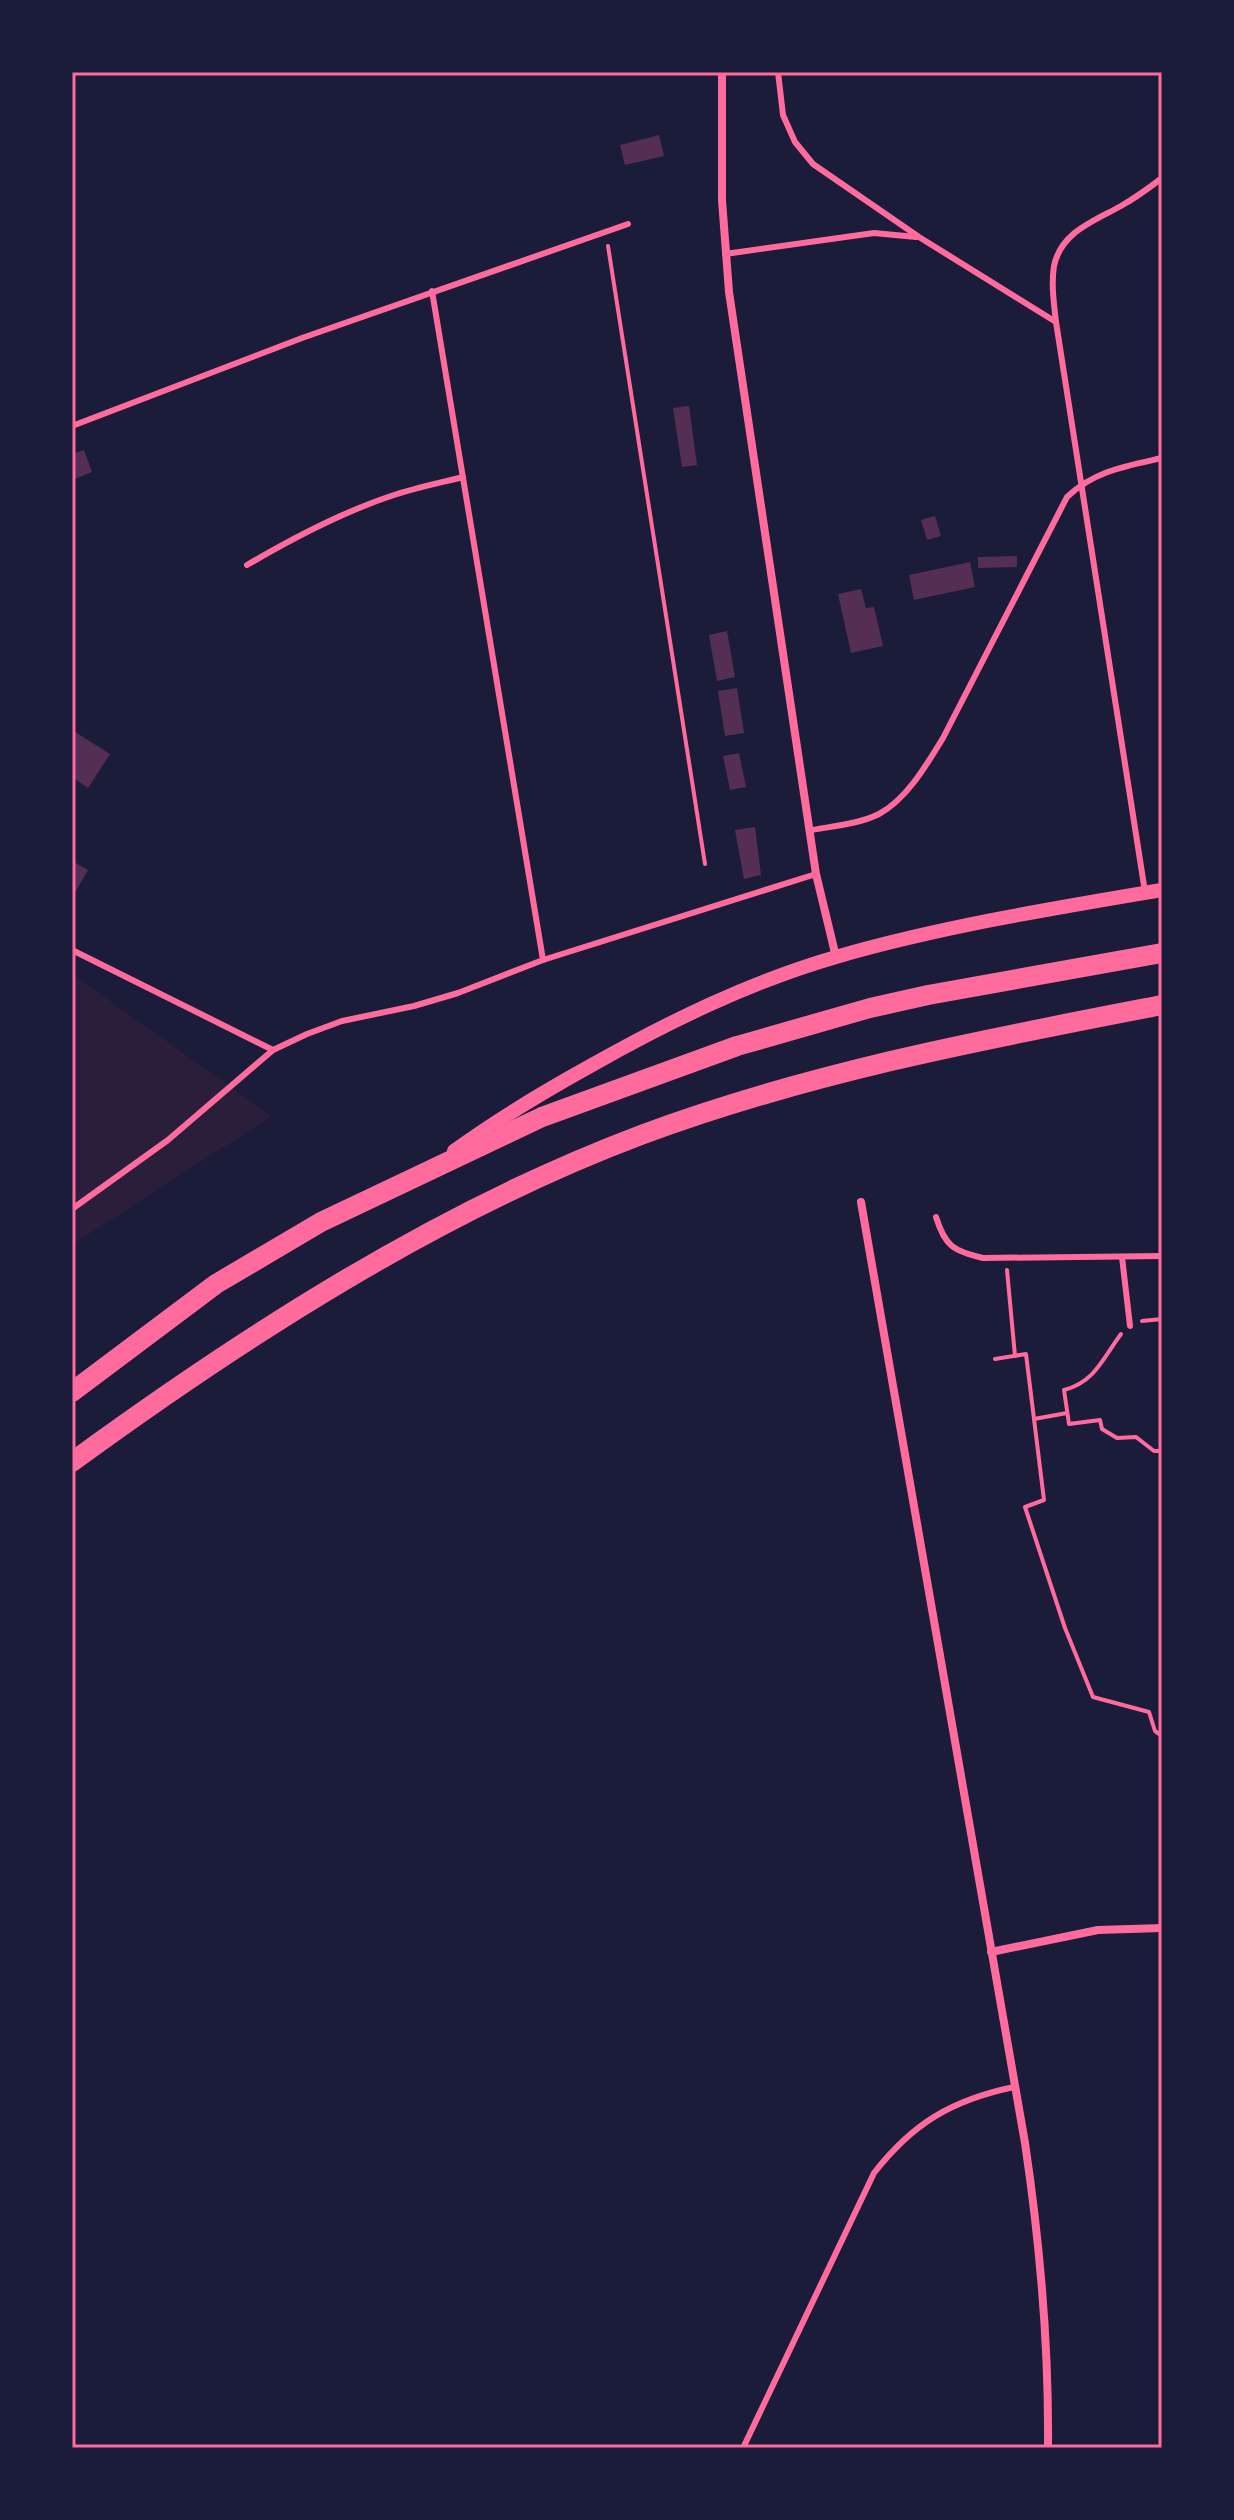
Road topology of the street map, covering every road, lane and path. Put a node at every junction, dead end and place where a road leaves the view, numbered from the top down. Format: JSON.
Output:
{"nodes":[{"id":1,"x":722,"y":72,"type":"edge"},
{"id":2,"x":778,"y":72,"type":"edge"},
{"id":3,"x":1162,"y":178,"type":"edge"},
{"id":4,"x":628,"y":224,"type":"dead end"},
{"id":5,"x":606,"y":232,"type":"junction"},
{"id":6,"x":919,"y":237,"type":"junction"},
{"id":7,"x":725,"y":254,"type":"junction"},
{"id":8,"x":432,"y":291,"type":"junction"},
{"id":9,"x":1056,"y":322,"type":"junction"},
{"id":10,"x":72,"y":426,"type":"edge"},
{"id":11,"x":1162,"y":458,"type":"edge"},
{"id":12,"x":463,"y":477,"type":"junction"},
{"id":13,"x":1082,"y":482,"type":"junction"},
{"id":14,"x":247,"y":565,"type":"dead end"},
{"id":15,"x":812,"y":830,"type":"junction"},
{"id":16,"x":705,"y":864,"type":"dead end"},
{"id":17,"x":816,"y":874,"type":"junction"},
{"id":18,"x":1162,"y":890,"type":"edge"},
{"id":19,"x":1145,"y":893,"type":"junction"},
{"id":20,"x":72,"y":950,"type":"edge"},
{"id":21,"x":1162,"y":953,"type":"edge"},
{"id":22,"x":836,"y":957,"type":"junction"},
{"id":23,"x":543,"y":960,"type":"junction"},
{"id":24,"x":1162,"y":1005,"type":"edge"},
{"id":25,"x":273,"y":1050,"type":"junction"},
{"id":26,"x":431,"y":1168,"type":"junction"},
{"id":27,"x":861,"y":1202,"type":"dead end"},
{"id":28,"x":72,"y":1209,"type":"edge"},
{"id":29,"x":936,"y":1217,"type":"dead end"},
{"id":30,"x":1162,"y":1256,"type":"edge"},
{"id":31,"x":1122,"y":1257,"type":"junction"},
{"id":32,"x":1006,"y":1260,"type":"junction"},
{"id":33,"x":1162,"y":1319,"type":"edge"},
{"id":34,"x":1130,"y":1326,"type":"junction"},
{"id":35,"x":1015,"y":1356,"type":"junction"},
{"id":36,"x":995,"y":1359,"type":"dead end"},
{"id":37,"x":72,"y":1392,"type":"edge"},
{"id":38,"x":1067,"y":1413,"type":"junction"},
{"id":39,"x":1034,"y":1419,"type":"junction"},
{"id":40,"x":1162,"y":1451,"type":"edge"},
{"id":41,"x":72,"y":1462,"type":"edge"},
{"id":42,"x":1162,"y":1736,"type":"edge"},
{"id":43,"x":1162,"y":1928,"type":"edge"},
{"id":44,"x":991,"y":1952,"type":"junction"},
{"id":45,"x":1014,"y":2087,"type":"junction"},
{"id":46,"x":743,"y":2448,"type":"edge"},
{"id":47,"x":1048,"y":2448,"type":"edge"}],
"edges":[{"from":1,"to":7,"type":"street"},
{"from":2,"to":6,"type":"lane"},
{"from":3,"to":9,"type":"lane"},
{"from":4,"to":5,"type":"lane"},
{"from":5,"to":8,"type":"lane"},
{"from":5,"to":16,"type":"path"},
{"from":6,"to":7,"type":"lane"},
{"from":6,"to":9,"type":"lane"},
{"from":7,"to":15,"type":"street"},
{"from":8,"to":10,"type":"lane"},
{"from":8,"to":12,"type":"lane"},
{"from":9,"to":13,"type":"lane"},
{"from":11,"to":13,"type":"lane"},
{"from":12,"to":14,"type":"lane"},
{"from":12,"to":23,"type":"lane"},
{"from":13,"to":15,"type":"lane"},
{"from":13,"to":19,"type":"lane"},
{"from":15,"to":17,"type":"street"},
{"from":17,"to":22,"type":"street"},
{"from":17,"to":23,"type":"lane"},
{"from":18,"to":19,"type":"street"},
{"from":19,"to":22,"type":"street"},
{"from":20,"to":25,"type":"lane"},
{"from":21,"to":26,"type":"main road"},
{"from":22,"to":26,"type":"street"},
{"from":23,"to":25,"type":"lane"},
{"from":24,"to":41,"type":"main road"},
{"from":25,"to":28,"type":"lane"},
{"from":26,"to":37,"type":"main road"},
{"from":27,"to":44,"type":"street"},
{"from":29,"to":32,"type":"lane"},
{"from":30,"to":31,"type":"lane"},
{"from":31,"to":32,"type":"lane"},
{"from":31,"to":34,"type":"lane"},
{"from":32,"to":35,"type":"path"},
{"from":33,"to":34,"type":"path"},
{"from":34,"to":38,"type":"path"},
{"from":35,"to":36,"type":"path"},
{"from":35,"to":39,"type":"path"},
{"from":38,"to":39,"type":"path"},
{"from":38,"to":40,"type":"path"},
{"from":39,"to":42,"type":"path"},
{"from":43,"to":44,"type":"street"},
{"from":44,"to":45,"type":"street"},
{"from":45,"to":46,"type":"lane"},
{"from":45,"to":47,"type":"street"}]}
